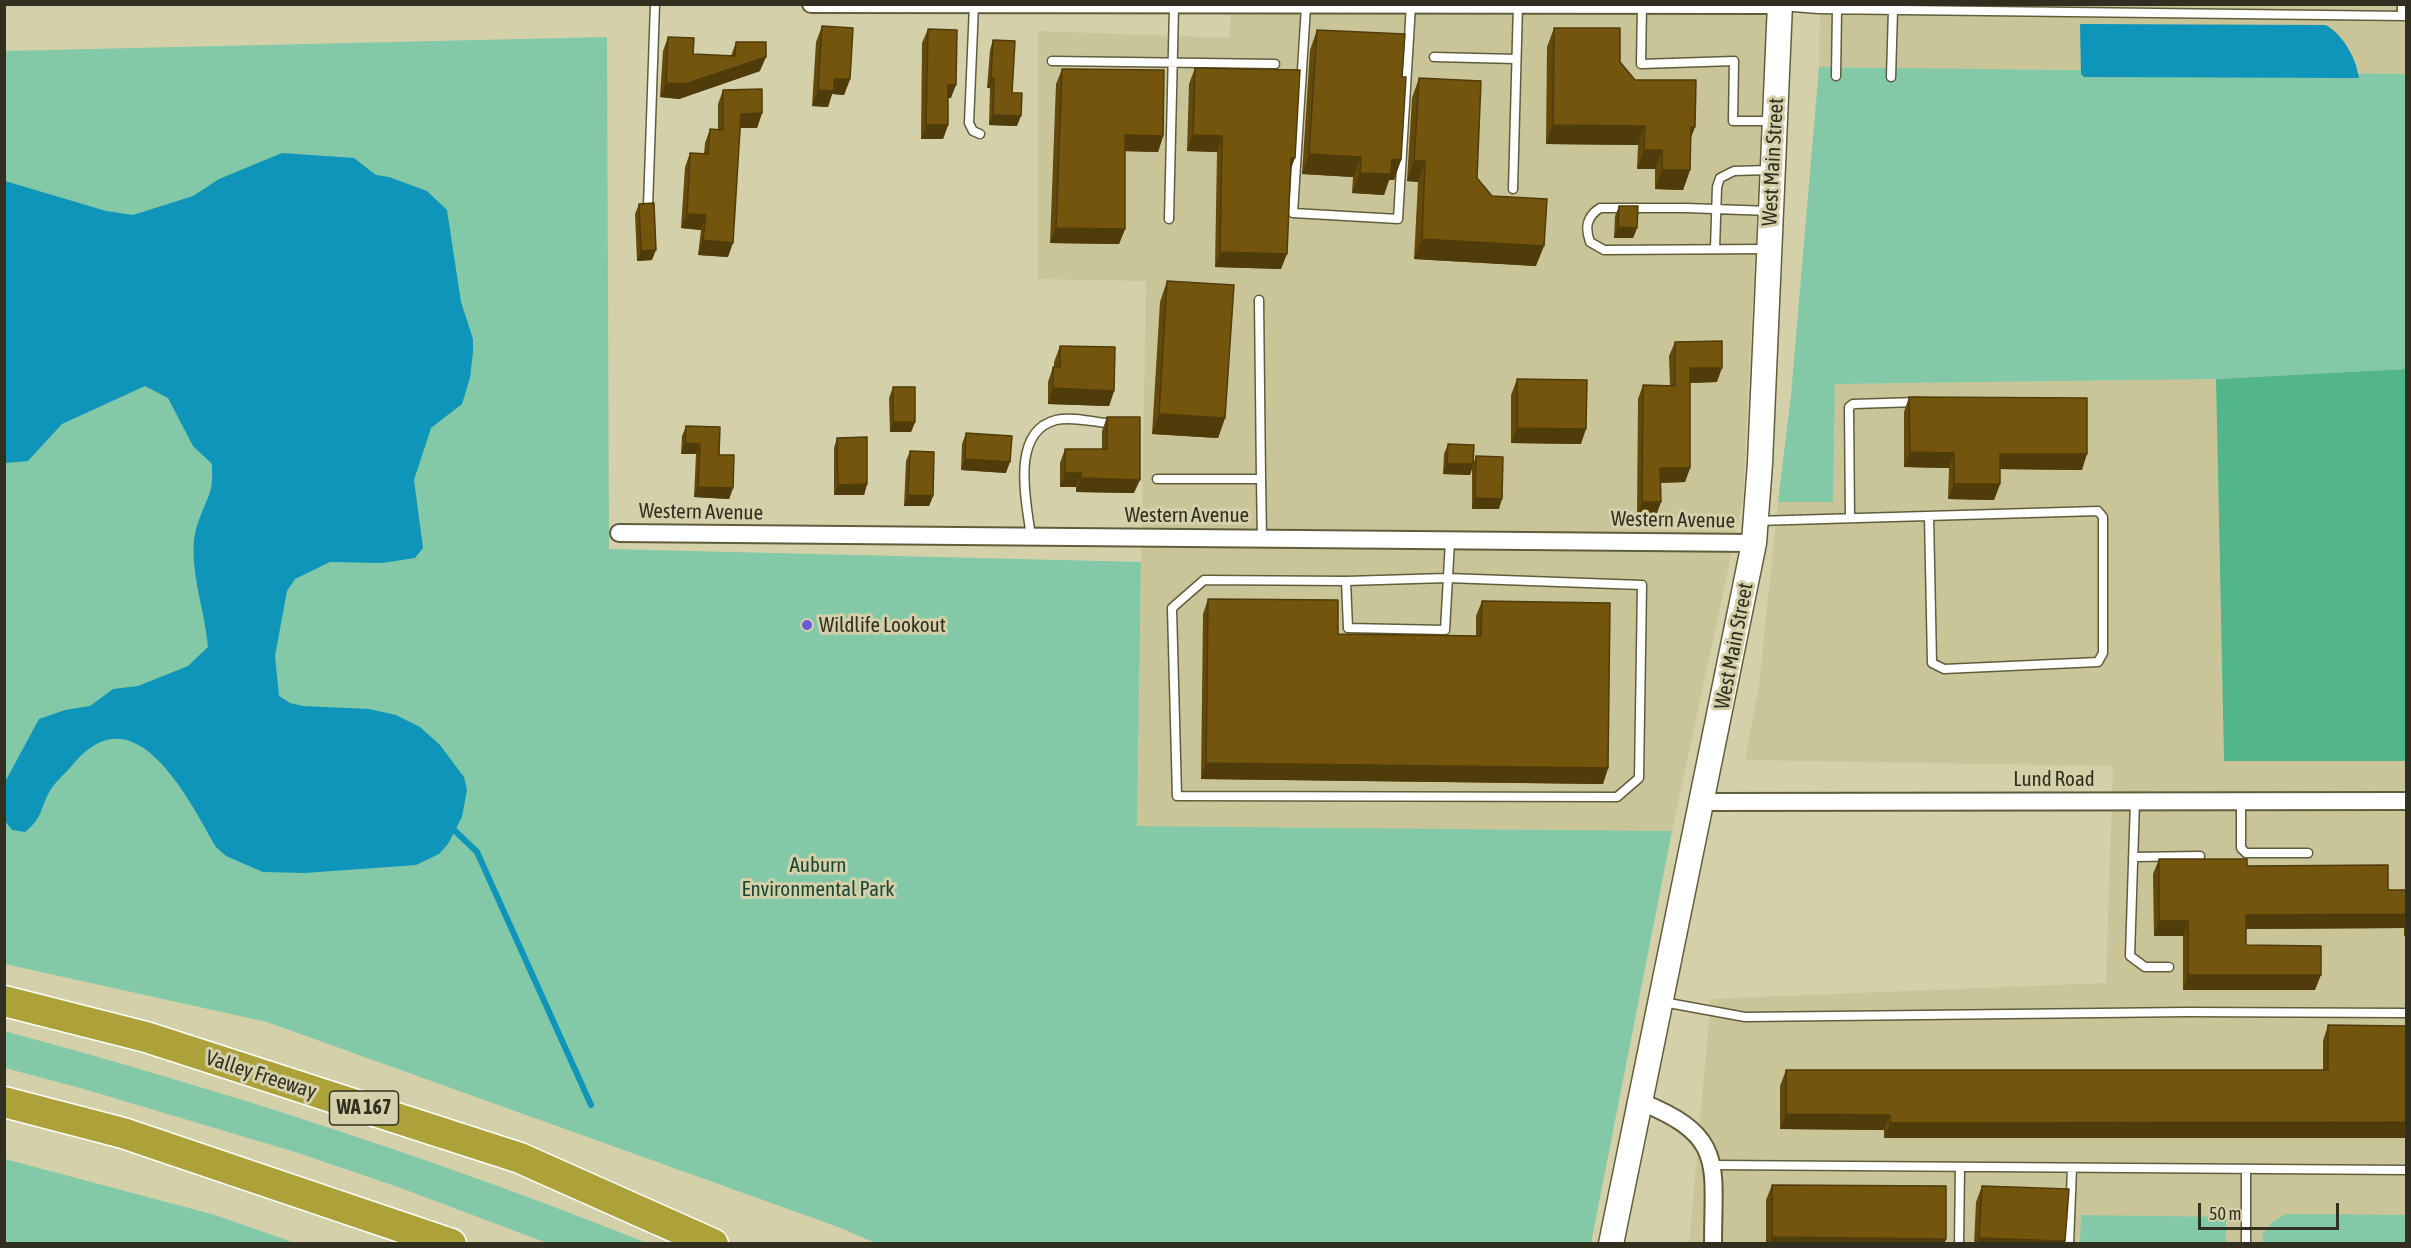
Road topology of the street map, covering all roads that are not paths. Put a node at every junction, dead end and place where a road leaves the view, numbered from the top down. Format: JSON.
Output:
{"nodes":[{"id":1,"x":655,"y":4,"type":"edge"},
{"id":2,"x":811,"y":4,"type":"edge"},
{"id":3,"x":2402,"y":4,"type":"edge"},
{"id":4,"x":1259,"y":5,"type":"edge"},
{"id":5,"x":1411,"y":5,"type":"edge"},
{"id":6,"x":1518,"y":5,"type":"edge"},
{"id":7,"x":1642,"y":5,"type":"edge"},
{"id":8,"x":1708,"y":5,"type":"edge"},
{"id":9,"x":1780,"y":5,"type":"edge"},
{"id":10,"x":974,"y":6,"type":"edge"},
{"id":11,"x":1306,"y":6,"type":"edge"},
{"id":12,"x":1174,"y":7,"type":"junction"},
{"id":13,"x":1888,"y":8,"type":"edge"},
{"id":14,"x":1993,"y":8,"type":"edge"},
{"id":15,"x":1837,"y":10,"type":"junction"},
{"id":16,"x":2404,"y":16,"type":"edge"},
{"id":17,"x":1434,"y":57,"type":"dead end"},
{"id":18,"x":1516,"y":60,"type":"junction"},
{"id":19,"x":1052,"y":61,"type":"dead end"},
{"id":20,"x":1174,"y":62,"type":"junction"},
{"id":21,"x":1275,"y":64,"type":"dead end"},
{"id":22,"x":1836,"y":76,"type":"dead end"},
{"id":23,"x":1891,"y":77,"type":"dead end"},
{"id":24,"x":1775,"y":121,"type":"junction"},
{"id":25,"x":980,"y":134,"type":"dead end"},
{"id":26,"x":1773,"y":170,"type":"junction"},
{"id":27,"x":1513,"y":189,"type":"dead end"},
{"id":28,"x":648,"y":207,"type":"edge"},
{"id":29,"x":1716,"y":209,"type":"junction"},
{"id":30,"x":1771,"y":211,"type":"junction"},
{"id":31,"x":1169,"y":219,"type":"dead end"},
{"id":32,"x":1715,"y":249,"type":"junction"},
{"id":33,"x":1770,"y":249,"type":"junction"},
{"id":34,"x":1259,"y":300,"type":"dead end"},
{"id":35,"x":1923,"y":402,"type":"edge"},
{"id":36,"x":1120,"y":424,"type":"edge"},
{"id":37,"x":1156,"y":479,"type":"dead end"},
{"id":38,"x":1261,"y":479,"type":"junction"},
{"id":39,"x":1929,"y":516,"type":"junction"},
{"id":40,"x":1850,"y":518,"type":"junction"},
{"id":41,"x":1755,"y":532,"type":"junction"},
{"id":42,"x":619,"y":533,"type":"dead end"},
{"id":43,"x":1031,"y":537,"type":"junction"},
{"id":44,"x":1262,"y":539,"type":"junction"},
{"id":45,"x":1450,"y":541,"type":"junction"},
{"id":46,"x":1447,"y":578,"type":"junction"},
{"id":47,"x":1346,"y":581,"type":"junction"},
{"id":48,"x":2135,"y":801,"type":"junction"},
{"id":49,"x":2241,"y":801,"type":"junction"},
{"id":50,"x":1702,"y":802,"type":"junction"},
{"id":51,"x":2405,"y":804,"type":"edge"},
{"id":52,"x":2308,"y":853,"type":"dead end"},
{"id":53,"x":2200,"y":856,"type":"edge"},
{"id":54,"x":2133,"y":857,"type":"junction"},
{"id":55,"x":2169,"y":967,"type":"dead end"},
{"id":56,"x":4,"y":1001,"type":"edge"},
{"id":57,"x":1660,"y":1002,"type":"junction"},
{"id":58,"x":2406,"y":1013,"type":"edge"},
{"id":59,"x":1641,"y":1101,"type":"junction"},
{"id":60,"x":4,"y":1102,"type":"edge"},
{"id":61,"x":1714,"y":1165,"type":"junction"},
{"id":62,"x":1960,"y":1167,"type":"junction"},
{"id":63,"x":2072,"y":1168,"type":"junction"},
{"id":64,"x":2246,"y":1169,"type":"junction"},
{"id":65,"x":2406,"y":1170,"type":"edge"},
{"id":66,"x":451,"y":1244,"type":"edge"},
{"id":67,"x":713,"y":1244,"type":"edge"},
{"id":68,"x":1611,"y":1244,"type":"edge"},
{"id":69,"x":1713,"y":1244,"type":"edge"},
{"id":70,"x":1959,"y":1244,"type":"edge"},
{"id":71,"x":2070,"y":1244,"type":"edge"},
{"id":72,"x":2246,"y":1244,"type":"edge"}],
"edges":[{"from":1,"to":28,"type":"lane"},
{"from":2,"to":10,"type":"street"},
{"from":3,"to":16,"type":"lane"},
{"from":4,"to":11,"type":"street"},
{"from":4,"to":12,"type":"street"},
{"from":5,"to":6,"type":"street"},
{"from":5,"to":11,"type":"street"},
{"from":5,"to":11,"type":"lane"},
{"from":6,"to":7,"type":"street"},
{"from":6,"to":18,"type":"lane"},
{"from":7,"to":8,"type":"street"},
{"from":7,"to":24,"type":"lane"},
{"from":8,"to":9,"type":"street"},
{"from":9,"to":15,"type":"lane"},
{"from":9,"to":24,"type":"main road","name":"West Main Street"},
{"from":10,"to":12,"type":"street"},
{"from":10,"to":25,"type":"lane"},
{"from":12,"to":20,"type":"lane"},
{"from":13,"to":14,"type":"lane"},
{"from":13,"to":15,"type":"lane"},
{"from":13,"to":23,"type":"lane"},
{"from":14,"to":16,"type":"lane"},
{"from":15,"to":22,"type":"lane"},
{"from":17,"to":18,"type":"lane"},
{"from":18,"to":27,"type":"lane"},
{"from":19,"to":20,"type":"lane"},
{"from":20,"to":21,"type":"lane"},
{"from":20,"to":31,"type":"lane"},
{"from":24,"to":26,"type":"main road","name":"West Main Street"},
{"from":26,"to":29,"type":"lane"},
{"from":26,"to":30,"type":"main road","name":"West Main Street"},
{"from":29,"to":30,"type":"lane"},
{"from":29,"to":32,"type":"lane"},
{"from":29,"to":32,"type":"lane"},
{"from":30,"to":33,"type":"main road","name":"West Main Street"},
{"from":32,"to":33,"type":"lane"},
{"from":33,"to":41,"type":"main road","name":"West Main Street"},
{"from":34,"to":38,"type":"lane"},
{"from":35,"to":40,"type":"lane"},
{"from":36,"to":43,"type":"lane"},
{"from":37,"to":38,"type":"lane"},
{"from":38,"to":44,"type":"lane"},
{"from":39,"to":39,"type":"lane"},
{"from":39,"to":40,"type":"lane"},
{"from":40,"to":41,"type":"lane"},
{"from":41,"to":45,"type":"street","name":"Western Avenue"},
{"from":41,"to":50,"type":"main road","name":"West Main Street"},
{"from":42,"to":43,"type":"street","name":"Western Avenue"},
{"from":43,"to":44,"type":"street","name":"Western Avenue"},
{"from":44,"to":45,"type":"street","name":"Western Avenue"},
{"from":45,"to":46,"type":"lane"},
{"from":46,"to":47,"type":"lane"},
{"from":46,"to":47,"type":"lane"},
{"from":46,"to":47,"type":"lane"},
{"from":48,"to":49,"type":"street","name":"Lund Road"},
{"from":48,"to":50,"type":"street","name":"Lund Road"},
{"from":48,"to":54,"type":"lane"},
{"from":49,"to":51,"type":"street","name":"Lund Road"},
{"from":49,"to":52,"type":"lane"},
{"from":50,"to":57,"type":"main road","name":"West Main Street"},
{"from":53,"to":54,"type":"lane"},
{"from":54,"to":55,"type":"lane"},
{"from":56,"to":67,"type":"highway","name":"Valley Freeway","number":"WA 167"},
{"from":57,"to":58,"type":"lane"},
{"from":57,"to":59,"type":"main road","name":"West Main Street"},
{"from":59,"to":61,"type":"street"},
{"from":59,"to":68,"type":"main road","name":"West Main Street"},
{"from":60,"to":66,"type":"highway"},
{"from":61,"to":62,"type":"lane"},
{"from":61,"to":69,"type":"street"},
{"from":62,"to":63,"type":"lane"},
{"from":62,"to":70,"type":"lane"},
{"from":63,"to":64,"type":"lane"},
{"from":63,"to":71,"type":"lane"},
{"from":64,"to":65,"type":"lane"},
{"from":64,"to":72,"type":"lane"}]}
